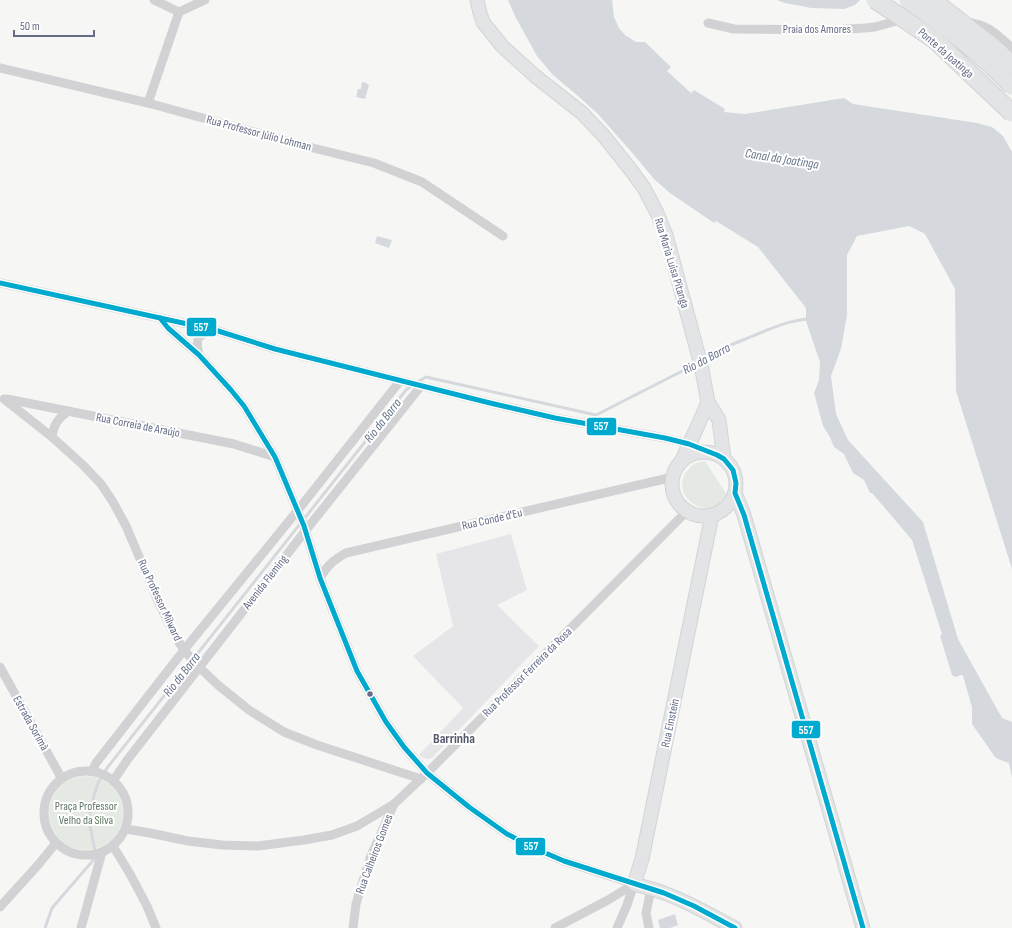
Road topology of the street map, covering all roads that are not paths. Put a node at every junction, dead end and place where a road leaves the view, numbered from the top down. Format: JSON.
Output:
{"nodes":[{"id":1,"x":154,"y":0,"type":"edge"},
{"id":2,"x":205,"y":0,"type":"edge"},
{"id":3,"x":478,"y":0,"type":"edge"},
{"id":4,"x":875,"y":0,"type":"edge"},
{"id":5,"x":908,"y":0,"type":"edge"},
{"id":6,"x":932,"y":0,"type":"edge"},
{"id":7,"x":179,"y":12,"type":"junction"},
{"id":8,"x":926,"y":20,"type":"junction"},
{"id":9,"x":708,"y":23,"type":"dead end"},
{"id":10,"x":1012,"y":48,"type":"edge"},
{"id":11,"x":1012,"y":52,"type":"edge"},
{"id":12,"x":1012,"y":65,"type":"edge"},
{"id":13,"x":0,"y":68,"type":"edge"},
{"id":14,"x":1012,"y":86,"type":"edge"},
{"id":15,"x":148,"y":103,"type":"junction"},
{"id":16,"x":1012,"y":113,"type":"edge"},
{"id":17,"x":503,"y":236,"type":"dead end"},
{"id":18,"x":0,"y":282,"type":"edge"},
{"id":19,"x":160,"y":318,"type":"junction"},
{"id":20,"x":215,"y":330,"type":"junction"},
{"id":21,"x":199,"y":354,"type":"junction"},
{"id":22,"x":401,"y":381,"type":"junction"},
{"id":23,"x":419,"y":386,"type":"junction"},
{"id":24,"x":2,"y":398,"type":"edge"},
{"id":25,"x":708,"y":402,"type":"junction"},
{"id":26,"x":69,"y":412,"type":"junction"},
{"id":27,"x":701,"y":420,"type":"junction"},
{"id":28,"x":719,"y":420,"type":"junction"},
{"id":29,"x":52,"y":437,"type":"junction"},
{"id":30,"x":689,"y":444,"type":"junction"},
{"id":31,"x":710,"y":453,"type":"junction"},
{"id":32,"x":275,"y":457,"type":"junction"},
{"id":33,"x":724,"y":459,"type":"junction"},
{"id":34,"x":682,"y":460,"type":"junction"},
{"id":35,"x":673,"y":477,"type":"junction"},
{"id":36,"x":735,"y":493,"type":"junction"},
{"id":37,"x":687,"y":511,"type":"junction"},
{"id":38,"x":299,"y":513,"type":"junction"},
{"id":39,"x":712,"y":515,"type":"junction"},
{"id":40,"x":305,"y":528,"type":"junction"},
{"id":41,"x":320,"y":578,"type":"junction"},
{"id":42,"x":186,"y":653,"type":"junction"},
{"id":43,"x":197,"y":665,"type":"junction"},
{"id":44,"x":0,"y":667,"type":"edge"},
{"id":45,"x":94,"y":772,"type":"junction"},
{"id":46,"x":424,"y":776,"type":"junction"},
{"id":47,"x":62,"y":779,"type":"junction"},
{"id":48,"x":112,"y":780,"type":"junction"},
{"id":49,"x":394,"y":804,"type":"junction"},
{"id":50,"x":126,"y":829,"type":"junction"},
{"id":51,"x":56,"y":843,"type":"junction"},
{"id":52,"x":113,"y":846,"type":"junction"},
{"id":53,"x":102,"y":852,"type":"junction"},
{"id":54,"x":634,"y":884,"type":"junction"},
{"id":55,"x":651,"y":889,"type":"junction"},
{"id":56,"x":0,"y":907,"type":"edge"},
{"id":57,"x":81,"y":928,"type":"edge"},
{"id":58,"x":156,"y":928,"type":"edge"},
{"id":59,"x":353,"y":928,"type":"edge"},
{"id":60,"x":556,"y":928,"type":"edge"},
{"id":61,"x":617,"y":928,"type":"edge"},
{"id":62,"x":649,"y":928,"type":"edge"},
{"id":63,"x":735,"y":928,"type":"edge"},
{"id":64,"x":863,"y":928,"type":"edge"}],
"edges":[{"from":1,"to":7,"type":"street"},
{"from":2,"to":7,"type":"street"},
{"from":3,"to":25,"type":"street","name":"Rua Maria Luisa Pitanga"},
{"from":4,"to":16,"type":"highway","name":"Ponte da Joatinga","bridge":true},
{"from":5,"to":14,"type":"highway","name":"Ponte da Joatinga","bridge":true},
{"from":6,"to":12,"type":"highway","bridge":true},
{"from":7,"to":15,"type":"street"},
{"from":8,"to":9,"type":"street","name":"Praia dos Amores"},
{"from":8,"to":10,"type":"street","name":"Praia dos Amores"},
{"from":8,"to":11,"type":"street"},
{"from":13,"to":15,"type":"street","name":"Rua Professor Júlio Lohman"},
{"from":15,"to":17,"type":"street","name":"Rua Professor Júlio Lohman"},
{"from":18,"to":19,"type":"street"},
{"from":19,"to":20,"type":"street"},
{"from":19,"to":21,"type":"street"},
{"from":20,"to":21,"type":"street"},
{"from":20,"to":22,"type":"street"},
{"from":21,"to":32,"type":"street"},
{"from":22,"to":23,"type":"street"},
{"from":22,"to":38,"type":"street","name":"Avenida Fleming"},
{"from":23,"to":30,"type":"street"},
{"from":23,"to":40,"type":"street","name":"Avenida Fleming"},
{"from":24,"to":26,"type":"street","name":"Rua Correia de Araújo"},
{"from":24,"to":29,"type":"street","name":"Rua Professor Milward"},
{"from":25,"to":27,"type":"street"},
{"from":25,"to":28,"type":"street","name":"Rua Maria Luisa Pitanga"},
{"from":26,"to":29,"type":"street"},
{"from":26,"to":32,"type":"street","name":"Rua Correia de Araújo"},
{"from":27,"to":28,"type":"street"},
{"from":27,"to":30,"type":"street"},
{"from":28,"to":33,"type":"street","name":"Rua Maria Luisa Pitanga"},
{"from":29,"to":42,"type":"street","name":"Rua Professor Milward"},
{"from":30,"to":31,"type":"street"},
{"from":30,"to":34,"type":"street"},
{"from":31,"to":33,"type":"street"},
{"from":31,"to":34,"type":"street"},
{"from":32,"to":38,"type":"street"},
{"from":33,"to":36,"type":"street"},
{"from":34,"to":35,"type":"street"},
{"from":35,"to":37,"type":"street"},
{"from":35,"to":41,"type":"street","name":"Rua Conde d'Eu"},
{"from":36,"to":39,"type":"street"},
{"from":36,"to":64,"type":"street"},
{"from":37,"to":39,"type":"street"},
{"from":37,"to":46,"type":"street","name":"Rua Professor Ferreira da Rosa"},
{"from":38,"to":40,"type":"street"},
{"from":38,"to":42,"type":"street","name":"Avenida Fleming"},
{"from":39,"to":54,"type":"street","name":"Rua Einstein"},
{"from":40,"to":41,"type":"street"},
{"from":40,"to":43,"type":"street","name":"Avenida Fleming"},
{"from":41,"to":46,"type":"street"},
{"from":42,"to":43,"type":"street","name":"Rua Professor Milward"},
{"from":42,"to":45,"type":"street","name":"Avenida Fleming"},
{"from":43,"to":46,"type":"street","name":"Rua Professor Milward"},
{"from":43,"to":48,"type":"street","name":"Avenida Fleming"},
{"from":44,"to":47,"type":"street","name":"Estrada Sorimã"},
{"from":45,"to":47,"type":"street"},
{"from":45,"to":48,"type":"street"},
{"from":46,"to":49,"type":"street","name":"Rua Professor Ferreira da Rosa"},
{"from":46,"to":54,"type":"street"},
{"from":47,"to":51,"type":"street"},
{"from":48,"to":50,"type":"street"},
{"from":49,"to":50,"type":"street","name":"Rua Professor Ferreira da Rosa"},
{"from":49,"to":59,"type":"street","name":"Rua Calheiros Gomes"},
{"from":50,"to":52,"type":"street"},
{"from":51,"to":53,"type":"street"},
{"from":51,"to":56,"type":"street"},
{"from":52,"to":53,"type":"street"},
{"from":52,"to":58,"type":"street"},
{"from":53,"to":57,"type":"street"},
{"from":54,"to":55,"type":"street"},
{"from":54,"to":60,"type":"street"},
{"from":54,"to":61,"type":"street","name":"Rua Einstein"},
{"from":55,"to":62,"type":"street"},
{"from":55,"to":63,"type":"street"}]}
